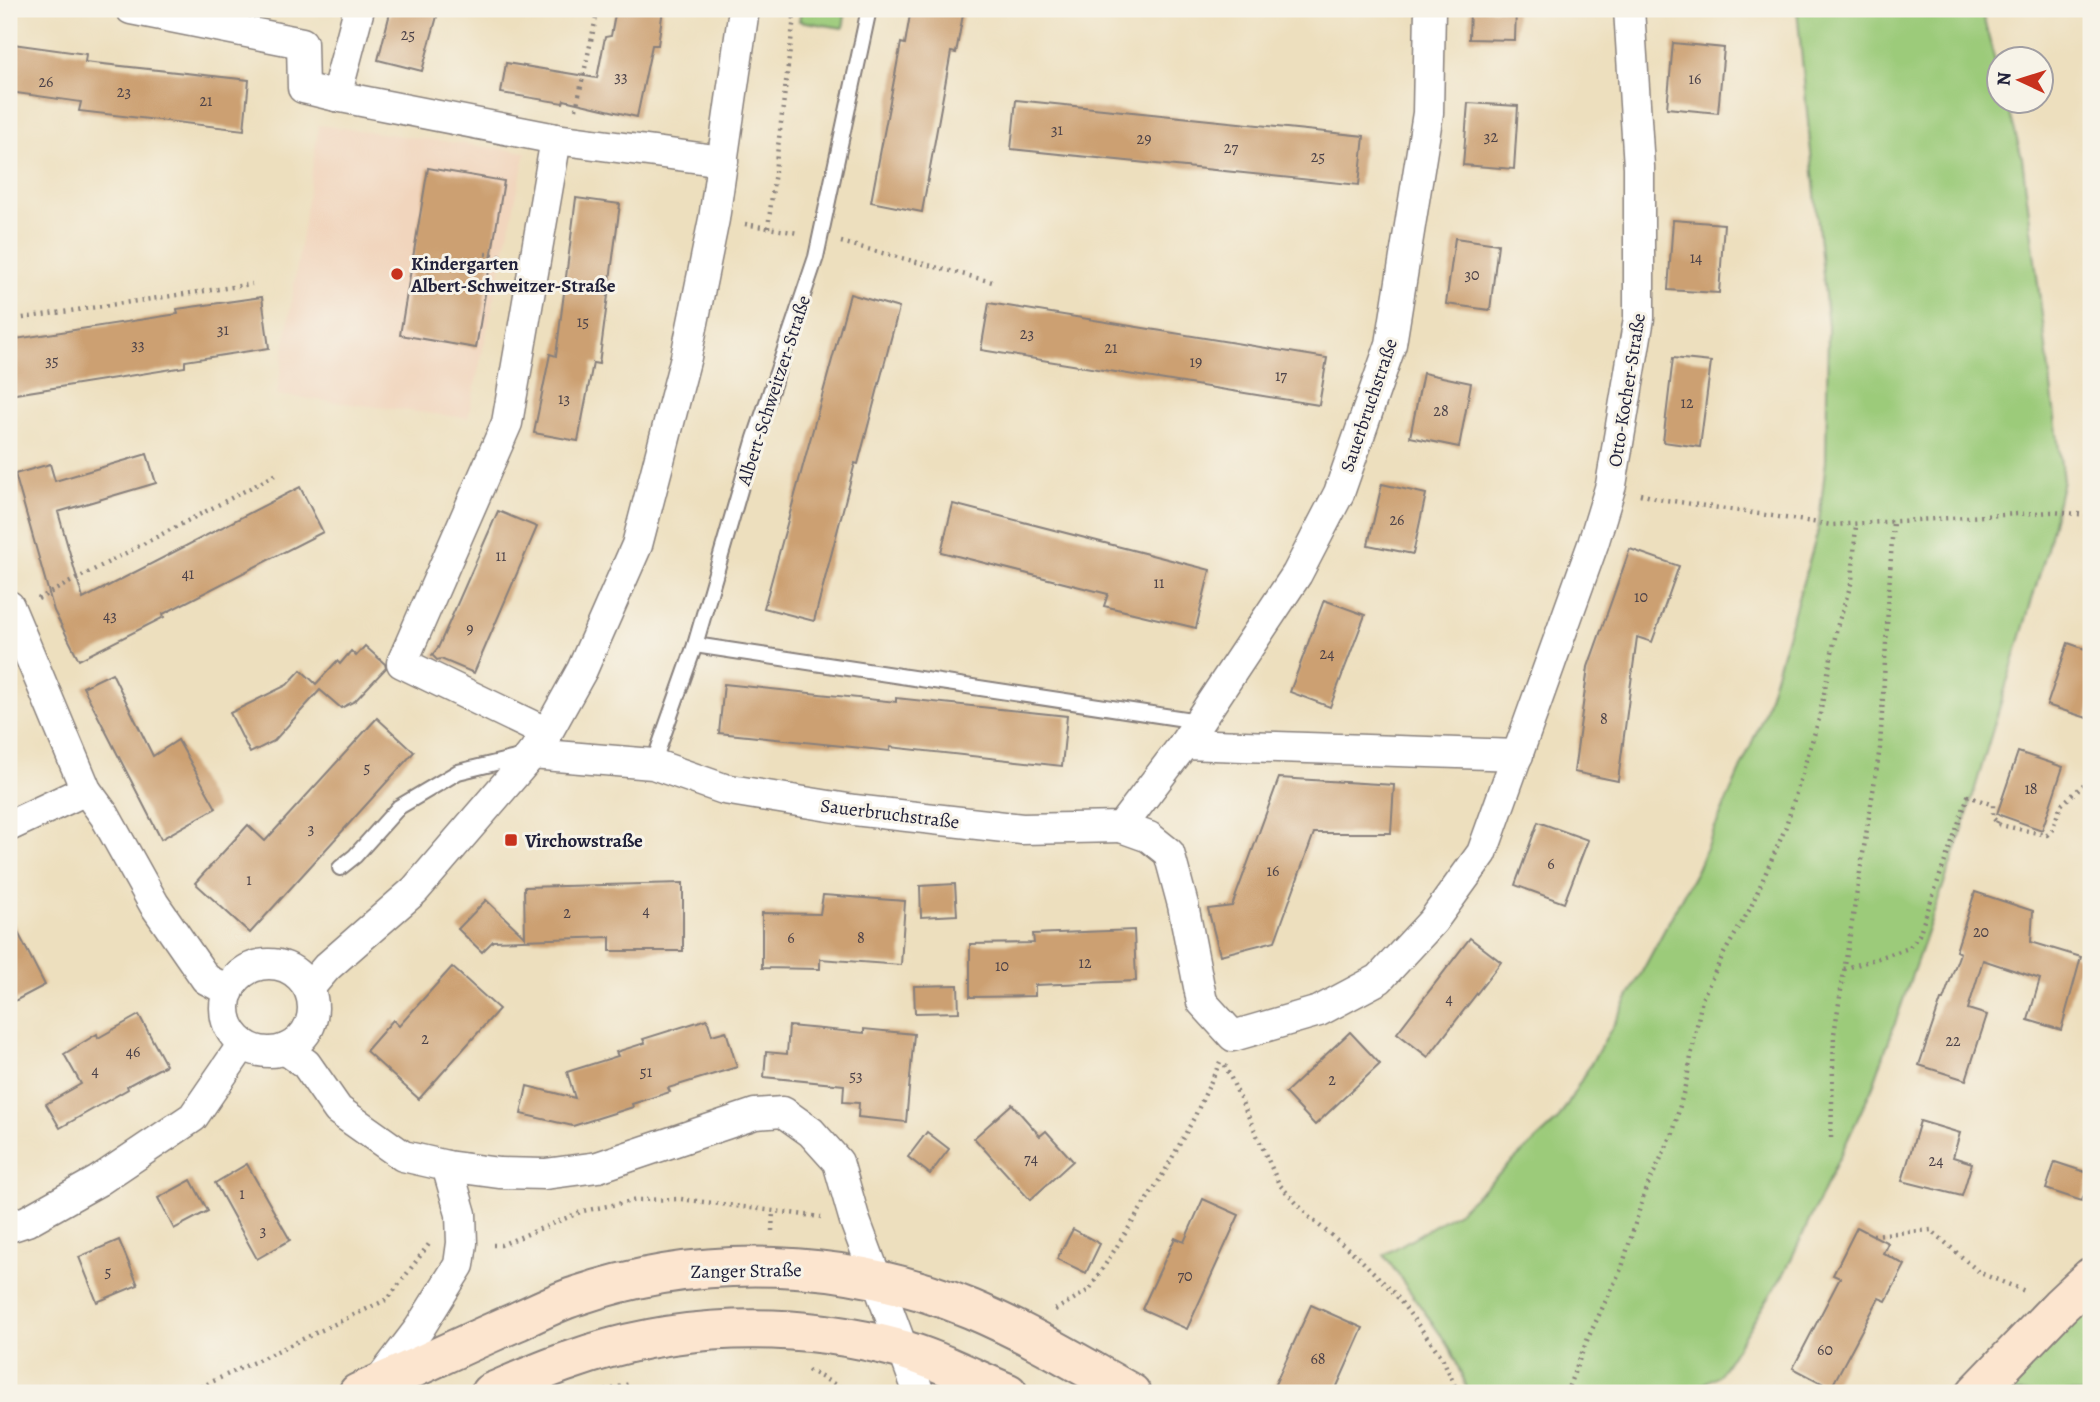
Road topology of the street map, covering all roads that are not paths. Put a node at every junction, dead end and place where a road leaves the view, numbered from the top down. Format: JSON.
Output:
{"nodes":[{"id":1,"x":131,"y":9,"type":"edge"},
{"id":2,"x":359,"y":9,"type":"edge"},
{"id":3,"x":744,"y":9,"type":"edge"},
{"id":4,"x":869,"y":9,"type":"edge"},
{"id":5,"x":1430,"y":9,"type":"edge"},
{"id":6,"x":1629,"y":9,"type":"edge"},
{"id":7,"x":336,"y":96,"type":"junction"},
{"id":8,"x":563,"y":140,"type":"junction"},
{"id":9,"x":723,"y":161,"type":"junction"},
{"id":10,"x":10,"y":609,"type":"edge"},
{"id":11,"x":695,"y":645,"type":"junction"},
{"id":12,"x":1191,"y":733,"type":"junction"},
{"id":13,"x":540,"y":744,"type":"junction"},
{"id":14,"x":1518,"y":755,"type":"junction"},
{"id":15,"x":653,"y":764,"type":"junction"},
{"id":16,"x":86,"y":790,"type":"junction"},
{"id":17,"x":9,"y":826,"type":"edge"},
{"id":18,"x":1121,"y":827,"type":"junction"},
{"id":19,"x":340,"y":869,"type":"dead end"},
{"id":20,"x":311,"y":977,"type":"junction"},
{"id":21,"x":229,"y":991,"type":"junction"},
{"id":22,"x":243,"y":1044,"type":"junction"},
{"id":23,"x":296,"y":1056,"type":"junction"},
{"id":24,"x":447,"y":1166,"type":"junction"},
{"id":25,"x":9,"y":1227,"type":"edge"},
{"id":26,"x":2091,"y":1277,"type":"edge"},
{"id":27,"x":877,"y":1278,"type":"junction"},
{"id":28,"x":901,"y":1349,"type":"junction"},
{"id":29,"x":367,"y":1389,"type":"edge"},
{"id":30,"x":490,"y":1393,"type":"edge"},
{"id":31,"x":919,"y":1393,"type":"edge"},
{"id":32,"x":1008,"y":1393,"type":"edge"},
{"id":33,"x":1131,"y":1393,"type":"edge"},
{"id":34,"x":1976,"y":1393,"type":"edge"}],
"edges":[{"from":1,"to":7,"type":"street"},
{"from":2,"to":7,"type":"street"},
{"from":3,"to":9,"type":"street"},
{"from":4,"to":11,"type":"lane","name":"Albert-Schweitzer-Straße"},
{"from":5,"to":12,"type":"street","name":"Sauerbruchstraße"},
{"from":6,"to":14,"type":"street","name":"Otto-Kocher-Straße"},
{"from":7,"to":8,"type":"street"},
{"from":8,"to":9,"type":"street"},
{"from":8,"to":13,"type":"street"},
{"from":9,"to":13,"type":"street"},
{"from":10,"to":16,"type":"street"},
{"from":11,"to":12,"type":"lane"},
{"from":11,"to":15,"type":"lane","name":"Albert-Schweitzer-Straße"},
{"from":12,"to":14,"type":"street"},
{"from":12,"to":18,"type":"street","name":"Sauerbruchstraße"},
{"from":13,"to":15,"type":"street","name":"Sauerbruchstraße"},
{"from":13,"to":19,"type":"lane"},
{"from":13,"to":20,"type":"street"},
{"from":14,"to":18,"type":"street","name":"Otto-Kocher-Straße"},
{"from":15,"to":18,"type":"street","name":"Sauerbruchstraße"},
{"from":16,"to":17,"type":"street"},
{"from":16,"to":21,"type":"street"},
{"from":20,"to":21,"type":"street"},
{"from":20,"to":23,"type":"street"},
{"from":21,"to":22,"type":"street"},
{"from":22,"to":23,"type":"street"},
{"from":22,"to":25,"type":"street"},
{"from":23,"to":24,"type":"street"},
{"from":24,"to":27,"type":"street"},
{"from":24,"to":29,"type":"street"},
{"from":26,"to":34,"type":"street"},
{"from":27,"to":28,"type":"street"},
{"from":27,"to":29,"type":"street","name":"Zanger Straße"},
{"from":27,"to":33,"type":"street","name":"Zanger Straße"},
{"from":28,"to":30,"type":"street"},
{"from":28,"to":31,"type":"street"},
{"from":28,"to":32,"type":"street"}]}
